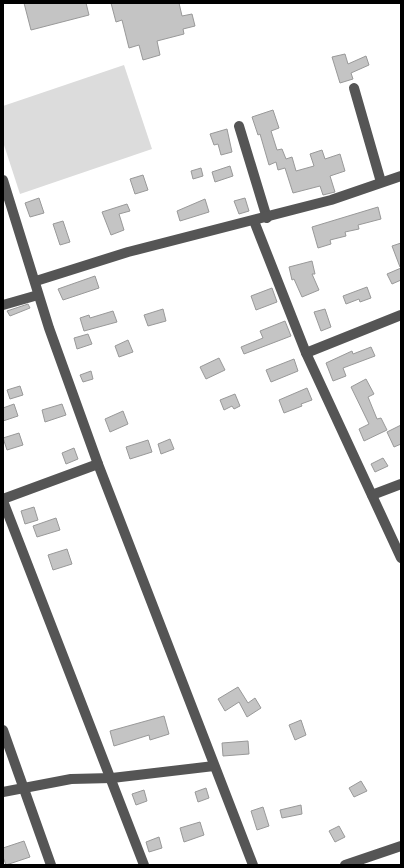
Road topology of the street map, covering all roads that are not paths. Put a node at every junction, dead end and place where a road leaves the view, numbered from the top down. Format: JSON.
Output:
{"nodes":[{"id":1,"x":354,"y":88,"type":"dead end"},
{"id":2,"x":239,"y":126,"type":"dead end"},
{"id":3,"x":401,"y":176,"type":"edge"},
{"id":4,"x":3,"y":180,"type":"edge"},
{"id":5,"x":381,"y":182,"type":"junction"},
{"id":6,"x":268,"y":218,"type":"junction"},
{"id":7,"x":254,"y":221,"type":"junction"},
{"id":8,"x":36,"y":281,"type":"junction"},
{"id":9,"x":38,"y":295,"type":"junction"},
{"id":10,"x":3,"y":305,"type":"edge"},
{"id":11,"x":401,"y":315,"type":"edge"},
{"id":12,"x":306,"y":353,"type":"junction"},
{"id":13,"x":98,"y":464,"type":"junction"},
{"id":14,"x":401,"y":484,"type":"edge"},
{"id":15,"x":372,"y":495,"type":"junction"},
{"id":16,"x":3,"y":500,"type":"edge"},
{"id":17,"x":401,"y":558,"type":"edge"},
{"id":18,"x":3,"y":730,"type":"edge"},
{"id":19,"x":214,"y":766,"type":"junction"},
{"id":20,"x":112,"y":778,"type":"junction"},
{"id":21,"x":24,"y":789,"type":"junction"},
{"id":22,"x":3,"y":792,"type":"edge"},
{"id":23,"x":401,"y":846,"type":"edge"},
{"id":24,"x":52,"y":865,"type":"edge"},
{"id":25,"x":144,"y":865,"type":"edge"},
{"id":26,"x":253,"y":865,"type":"edge"},
{"id":27,"x":345,"y":865,"type":"edge"}],
"edges":[{"from":1,"to":5,"type":"street"},
{"from":2,"to":6,"type":"street"},
{"from":3,"to":5,"type":"street"},
{"from":4,"to":8,"type":"street"},
{"from":5,"to":6,"type":"street"},
{"from":6,"to":7,"type":"street"},
{"from":7,"to":8,"type":"street"},
{"from":7,"to":12,"type":"street"},
{"from":8,"to":9,"type":"street"},
{"from":9,"to":10,"type":"street"},
{"from":9,"to":13,"type":"street"},
{"from":11,"to":12,"type":"street"},
{"from":12,"to":15,"type":"street"},
{"from":13,"to":16,"type":"street"},
{"from":13,"to":19,"type":"street"},
{"from":14,"to":15,"type":"street"},
{"from":15,"to":17,"type":"street"},
{"from":16,"to":20,"type":"street"},
{"from":18,"to":21,"type":"street"},
{"from":19,"to":20,"type":"street"},
{"from":19,"to":26,"type":"street"},
{"from":20,"to":21,"type":"street"},
{"from":20,"to":25,"type":"street"},
{"from":21,"to":22,"type":"street"},
{"from":21,"to":24,"type":"street"},
{"from":23,"to":27,"type":"street"}]}
